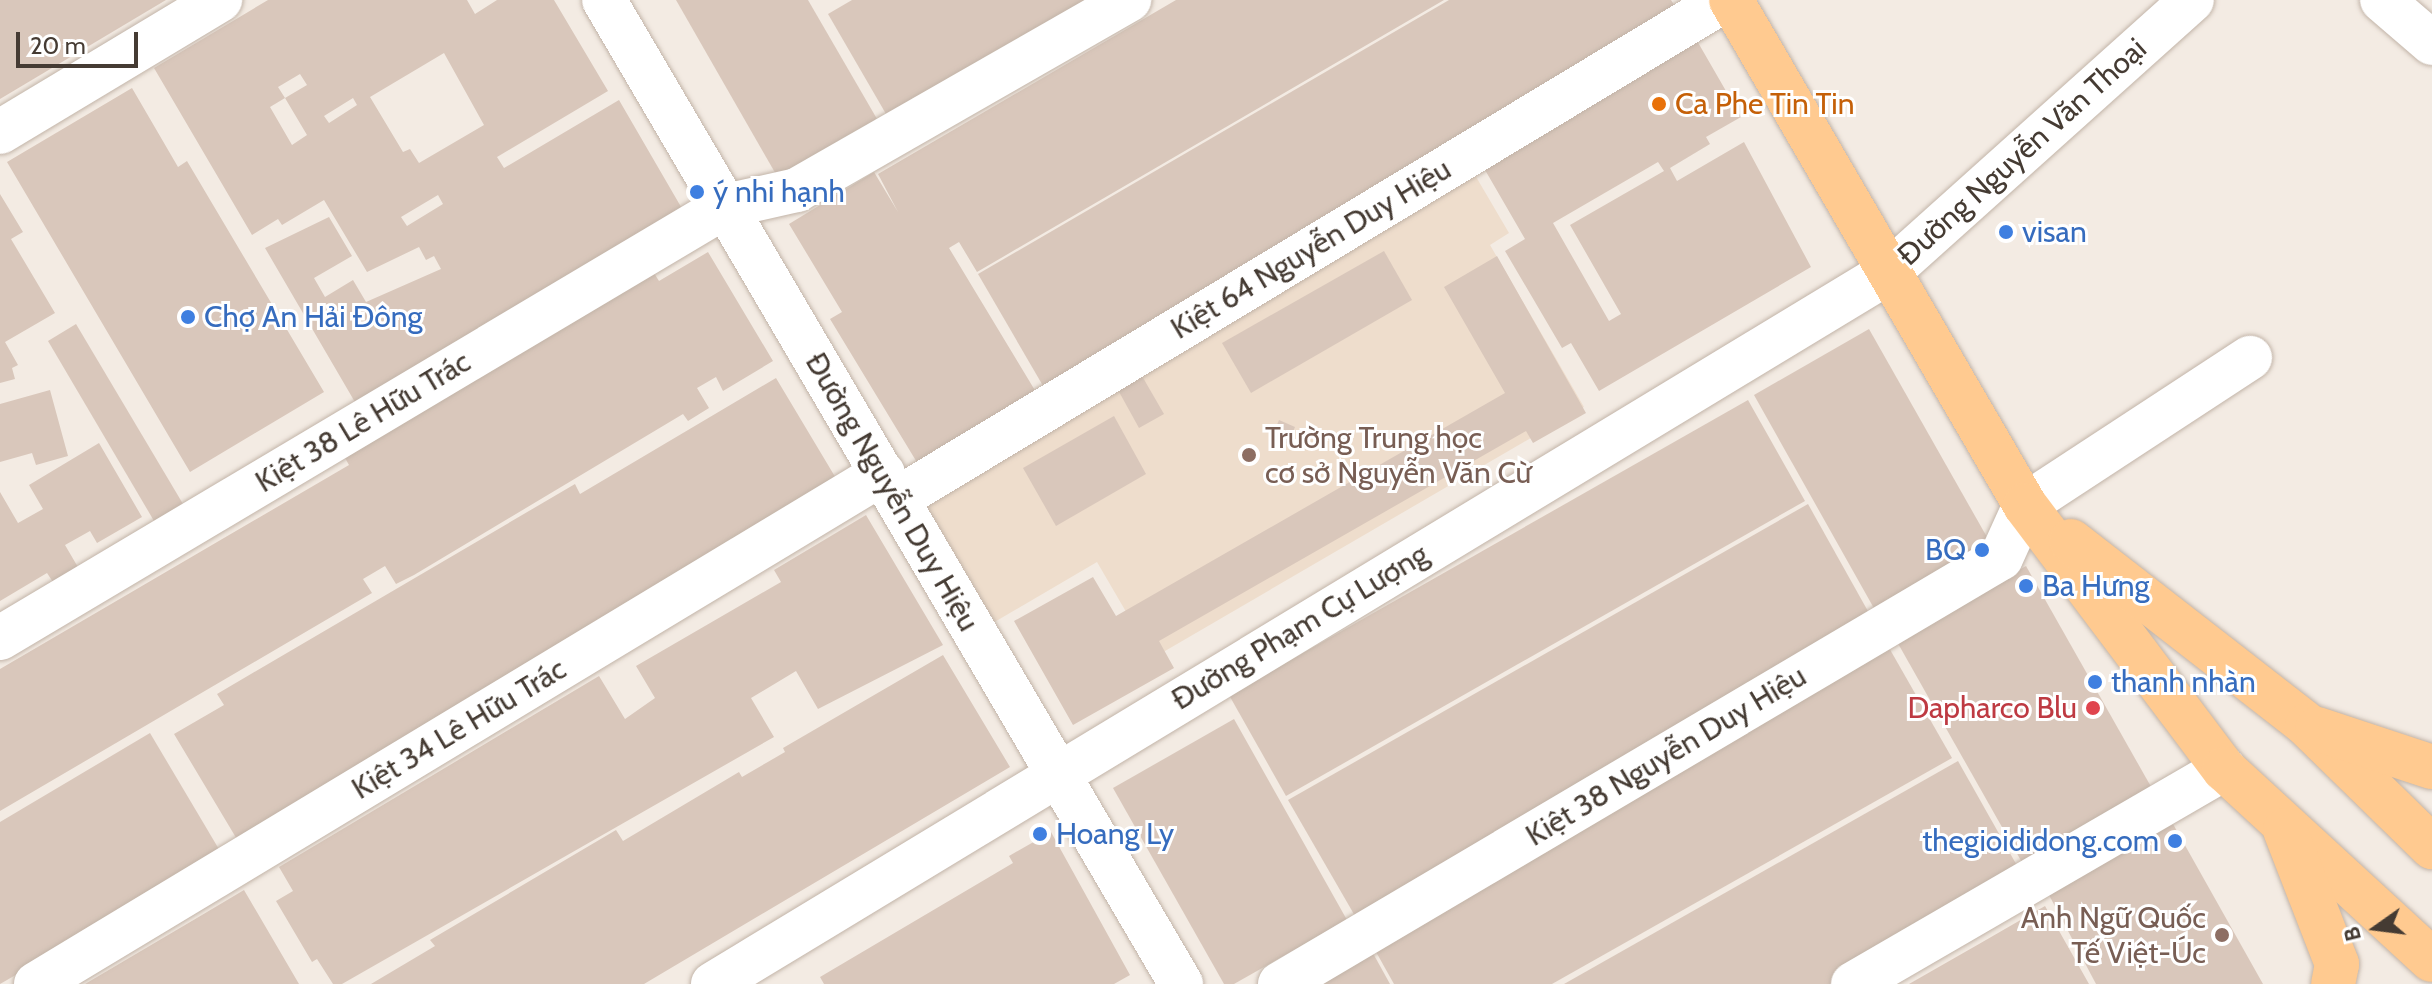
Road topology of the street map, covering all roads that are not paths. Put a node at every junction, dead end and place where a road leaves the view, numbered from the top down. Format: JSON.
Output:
{"nodes":[{"id":1,"x":220,"y":0,"type":"edge"},
{"id":2,"x":604,"y":0,"type":"edge"},
{"id":3,"x":1129,"y":0,"type":"edge"},
{"id":4,"x":1725,"y":0,"type":"edge"},
{"id":5,"x":1731,"y":0,"type":"edge"},
{"id":6,"x":2192,"y":0,"type":"edge"},
{"id":7,"x":2382,"y":0,"type":"edge"},
{"id":8,"x":2432,"y":43,"type":"edge"},
{"id":9,"x":0,"y":132,"type":"edge"},
{"id":10,"x":726,"y":206,"type":"junction"},
{"id":11,"x":1889,"y":272,"type":"junction"},
{"id":12,"x":2250,"y":358,"type":"dead end"},
{"id":13,"x":890,"y":486,"type":"junction"},
{"id":14,"x":2025,"y":505,"type":"junction"},
{"id":15,"x":0,"y":638,"type":"edge"},
{"id":16,"x":2307,"y":725,"type":"junction"},
{"id":17,"x":2432,"y":767,"type":"edge"},
{"id":18,"x":2224,"y":769,"type":"junction"},
{"id":19,"x":1055,"y":775,"type":"junction"},
{"id":20,"x":2281,"y":820,"type":"junction"},
{"id":21,"x":2432,"y":847,"type":"edge"},
{"id":22,"x":2432,"y":960,"type":"edge"},
{"id":23,"x":36,"y":984,"type":"edge"},
{"id":24,"x":713,"y":984,"type":"edge"},
{"id":25,"x":1181,"y":984,"type":"edge"},
{"id":26,"x":1280,"y":984,"type":"edge"},
{"id":27,"x":1853,"y":984,"type":"edge"},
{"id":28,"x":2333,"y":984,"type":"edge"}],
"edges":[{"from":1,"to":9,"type":"street"},
{"from":2,"to":10,"type":"street","name":"Đường Nguyễn Duy Hiệu"},
{"from":3,"to":10,"type":"street","name":"Kiệt 38 Lê Hữu Trác"},
{"from":4,"to":13,"type":"street","name":"Kiệt 64 Nguyễn Duy Hiệu"},
{"from":5,"to":11,"type":"main road","name":"Đường Nguyễn Văn Thoại"},
{"from":6,"to":11,"type":"street","name":"Đường Nguyễn Văn Thoại"},
{"from":7,"to":8,"type":"street"},
{"from":10,"to":13,"type":"street","name":"Đường Nguyễn Duy Hiệu"},
{"from":10,"to":15,"type":"street","name":"Kiệt 38 Lê Hữu Trác"},
{"from":11,"to":14,"type":"main road","name":"Đường Nguyễn Văn Thoại"},
{"from":11,"to":19,"type":"street","name":"Đường Phạm Cự Lượng"},
{"from":12,"to":14,"type":"street"},
{"from":13,"to":19,"type":"street","name":"Đường Nguyễn Duy Hiệu"},
{"from":13,"to":23,"type":"street","name":"Kiệt 34 Lê Hữu Trác"},
{"from":14,"to":16,"type":"main road","name":"Đường Nguyễn Văn Thoại"},
{"from":14,"to":18,"type":"main road","name":"Đường Nguyễn Văn Thoại"},
{"from":14,"to":26,"type":"street","name":"Kiệt 38 Nguyễn Duy Hiệu"},
{"from":16,"to":17,"type":"main road"},
{"from":16,"to":21,"type":"main road","name":"Đường Nguyễn Văn Thoại"},
{"from":18,"to":20,"type":"main road","name":"Đường Nguyễn Văn Thoại"},
{"from":18,"to":27,"type":"street"},
{"from":19,"to":24,"type":"street","name":"Đường Phạm Cự Lượng"},
{"from":19,"to":25,"type":"street","name":"Đường Nguyễn Duy Hiệu"},
{"from":20,"to":22,"type":"main road","name":"Đường Nguyễn Văn Thoại"},
{"from":20,"to":28,"type":"main road"}]}
